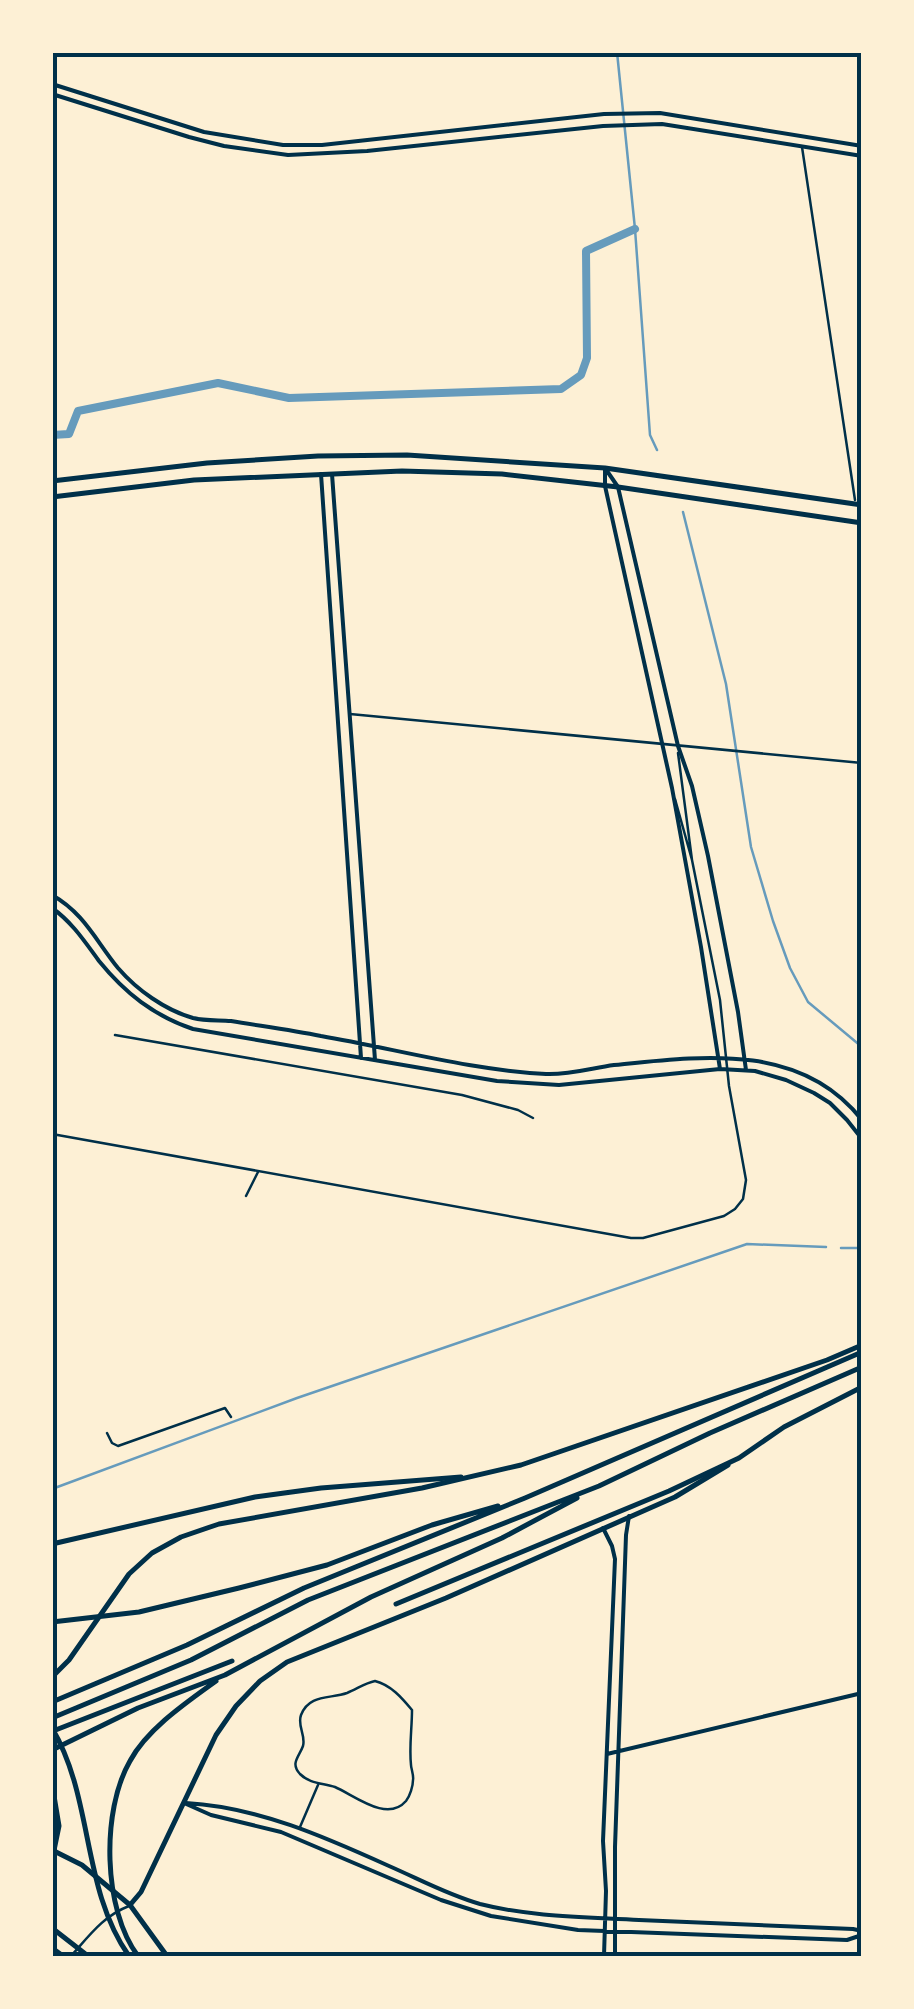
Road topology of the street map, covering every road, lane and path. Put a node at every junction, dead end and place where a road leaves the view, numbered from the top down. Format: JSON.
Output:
{"nodes":[{"id":1,"x":52,"y":84,"type":"edge"},
{"id":2,"x":52,"y":94,"type":"edge"},
{"id":3,"x":802,"y":146,"type":"junction"},
{"id":4,"x":862,"y":146,"type":"edge"},
{"id":5,"x":862,"y":156,"type":"edge"},
{"id":6,"x":605,"y":468,"type":"junction"},
{"id":7,"x":322,"y":474,"type":"junction"},
{"id":8,"x":332,"y":474,"type":"junction"},
{"id":9,"x":52,"y":481,"type":"edge"},
{"id":10,"x":605,"y":486,"type":"junction"},
{"id":11,"x":618,"y":487,"type":"junction"},
{"id":12,"x":52,"y":498,"type":"edge"},
{"id":13,"x":859,"y":504,"type":"edge"},
{"id":14,"x":862,"y":523,"type":"edge"},
{"id":15,"x":350,"y":714,"type":"junction"},
{"id":16,"x":661,"y":745,"type":"junction"},
{"id":17,"x":678,"y":746,"type":"junction"},
{"id":18,"x":862,"y":763,"type":"edge"},
{"id":19,"x":672,"y":788,"type":"junction"},
{"id":20,"x":692,"y":860,"type":"junction"},
{"id":21,"x":52,"y":895,"type":"edge"},
{"id":22,"x":52,"y":908,"type":"edge"},
{"id":23,"x":114,"y":1035,"type":"dead end"},
{"id":24,"x":360,"y":1044,"type":"junction"},
{"id":25,"x":374,"y":1047,"type":"junction"},
{"id":26,"x":718,"y":1056,"type":"junction"},
{"id":27,"x":361,"y":1058,"type":"junction"},
{"id":28,"x":745,"y":1059,"type":"junction"},
{"id":29,"x":375,"y":1060,"type":"junction"},
{"id":30,"x":720,"y":1069,"type":"junction"},
{"id":31,"x":746,"y":1070,"type":"junction"},
{"id":32,"x":533,"y":1118,"type":"dead end"},
{"id":33,"x":862,"y":1120,"type":"edge"},
{"id":34,"x":52,"y":1134,"type":"edge"},
{"id":35,"x":862,"y":1139,"type":"edge"},
{"id":36,"x":259,"y":1170,"type":"junction"},
{"id":37,"x":246,"y":1196,"type":"dead end"},
{"id":38,"x":862,"y":1348,"type":"edge"},
{"id":39,"x":862,"y":1368,"type":"edge"},
{"id":40,"x":862,"y":1386,"type":"edge"},
{"id":41,"x":231,"y":1417,"type":"dead end"},
{"id":42,"x":107,"y":1433,"type":"dead end"},
{"id":43,"x":739,"y":1458,"type":"junction"},
{"id":44,"x":484,"y":1475,"type":"junction"},
{"id":45,"x":599,"y":1486,"type":"junction"},
{"id":46,"x":525,"y":1498,"type":"junction"},
{"id":47,"x":629,"y":1516,"type":"junction"},
{"id":48,"x":603,"y":1528,"type":"junction"},
{"id":49,"x":52,"y":1544,"type":"edge"},
{"id":50,"x":396,"y":1604,"type":"dead end"},
{"id":51,"x":52,"y":1622,"type":"edge"},
{"id":52,"x":232,"y":1661,"type":"dead end"},
{"id":53,"x":225,"y":1675,"type":"junction"},
{"id":54,"x":52,"y":1678,"type":"edge"},
{"id":55,"x":862,"y":1685,"type":"edge"},
{"id":56,"x":861,"y":1693,"type":"edge"},
{"id":57,"x":52,"y":1702,"type":"edge"},
{"id":58,"x":862,"y":1711,"type":"edge"},
{"id":59,"x":52,"y":1718,"type":"edge"},
{"id":60,"x":52,"y":1730,"type":"edge"},
{"id":61,"x":52,"y":1750,"type":"edge"},
{"id":62,"x":619,"y":1751,"type":"junction"},
{"id":63,"x":607,"y":1754,"type":"junction"},
{"id":64,"x":52,"y":1784,"type":"edge"},
{"id":65,"x":318,"y":1784,"type":"junction"},
{"id":66,"x":183,"y":1802,"type":"junction"},
{"id":67,"x":300,"y":1827,"type":"junction"},
{"id":68,"x":52,"y":1850,"type":"edge"},
{"id":69,"x":52,"y":1860,"type":"edge"},
{"id":70,"x":130,"y":1905,"type":"junction"},
{"id":71,"x":605,"y":1918,"type":"junction"},
{"id":72,"x":616,"y":1918,"type":"junction"},
{"id":73,"x":52,"y":1928,"type":"edge"},
{"id":74,"x":605,"y":1931,"type":"junction"},
{"id":75,"x":616,"y":1931,"type":"junction"},
{"id":76,"x":862,"y":1934,"type":"edge"},
{"id":77,"x":52,"y":1948,"type":"edge"},
{"id":78,"x":63,"y":1956,"type":"edge"},
{"id":79,"x":70,"y":1956,"type":"edge"},
{"id":80,"x":88,"y":1956,"type":"edge"},
{"id":81,"x":129,"y":1956,"type":"edge"},
{"id":82,"x":138,"y":1956,"type":"edge"},
{"id":83,"x":168,"y":1956,"type":"edge"},
{"id":84,"x":604,"y":1956,"type":"edge"},
{"id":85,"x":615,"y":1956,"type":"edge"}],
"edges":[{"from":1,"to":4,"type":"street"},
{"from":2,"to":3,"type":"street"},
{"from":3,"to":5,"type":"street"},
{"from":3,"to":13,"type":"street"},
{"from":6,"to":9,"type":"main road"},
{"from":6,"to":10,"type":"street"},
{"from":6,"to":11,"type":"street"},
{"from":6,"to":13,"type":"main road"},
{"from":7,"to":8,"type":"main road"},
{"from":7,"to":12,"type":"main road"},
{"from":7,"to":24,"type":"street"},
{"from":8,"to":10,"type":"main road"},
{"from":8,"to":15,"type":"street"},
{"from":10,"to":11,"type":"main road"},
{"from":10,"to":16,"type":"street"},
{"from":11,"to":14,"type":"main road"},
{"from":11,"to":17,"type":"street"},
{"from":15,"to":16,"type":"street"},
{"from":15,"to":25,"type":"street"},
{"from":16,"to":17,"type":"street"},
{"from":16,"to":19,"type":"street"},
{"from":17,"to":18,"type":"street"},
{"from":17,"to":20,"type":"street"},
{"from":17,"to":28,"type":"street"},
{"from":19,"to":20,"type":"street"},
{"from":19,"to":26,"type":"street"},
{"from":20,"to":36,"type":"street"},
{"from":21,"to":24,"type":"street"},
{"from":22,"to":27,"type":"street"},
{"from":23,"to":32,"type":"street"},
{"from":24,"to":25,"type":"street"},
{"from":24,"to":27,"type":"street"},
{"from":25,"to":26,"type":"street"},
{"from":25,"to":29,"type":"street"},
{"from":26,"to":28,"type":"street"},
{"from":26,"to":30,"type":"street"},
{"from":27,"to":29,"type":"street"},
{"from":28,"to":31,"type":"street"},
{"from":28,"to":33,"type":"street"},
{"from":29,"to":30,"type":"street"},
{"from":30,"to":31,"type":"street"},
{"from":31,"to":35,"type":"street"},
{"from":34,"to":36,"type":"street"},
{"from":36,"to":37,"type":"street"},
{"from":38,"to":44,"type":"main road"},
{"from":38,"to":46,"type":"main road"},
{"from":39,"to":45,"type":"main road"},
{"from":40,"to":43,"type":"main road"},
{"from":41,"to":42,"type":"street"},
{"from":43,"to":47,"type":"main road"},
{"from":43,"to":50,"type":"main road"},
{"from":44,"to":49,"type":"main road"},
{"from":44,"to":54,"type":"main road"},
{"from":45,"to":53,"type":"main road"},
{"from":45,"to":59,"type":"main road"},
{"from":46,"to":51,"type":"main road"},
{"from":46,"to":57,"type":"main road"},
{"from":47,"to":48,"type":"main road"},
{"from":47,"to":62,"type":"street"},
{"from":48,"to":63,"type":"street"},
{"from":48,"to":66,"type":"main road"},
{"from":52,"to":60,"type":"main road"},
{"from":53,"to":61,"type":"main road"},
{"from":53,"to":82,"type":"main road"},
{"from":55,"to":56,"type":"street"},
{"from":56,"to":58,"type":"street"},
{"from":56,"to":62,"type":"street"},
{"from":60,"to":81,"type":"main road"},
{"from":62,"to":63,"type":"street"},
{"from":62,"to":72,"type":"street"},
{"from":63,"to":71,"type":"street"},
{"from":64,"to":69,"type":"main road"},
{"from":65,"to":65,"type":"street"},
{"from":65,"to":67,"type":"street"},
{"from":66,"to":67,"type":"street"},
{"from":66,"to":70,"type":"main road"},
{"from":66,"to":74,"type":"street"},
{"from":67,"to":71,"type":"street"},
{"from":68,"to":70,"type":"main road"},
{"from":70,"to":79,"type":"street"},
{"from":70,"to":83,"type":"main road"},
{"from":71,"to":72,"type":"street"},
{"from":71,"to":74,"type":"street"},
{"from":72,"to":75,"type":"street"},
{"from":72,"to":76,"type":"street"},
{"from":73,"to":80,"type":"main road"},
{"from":74,"to":75,"type":"street"},
{"from":74,"to":84,"type":"street"},
{"from":75,"to":76,"type":"street"},
{"from":75,"to":85,"type":"street"},
{"from":77,"to":78,"type":"main road"}]}
